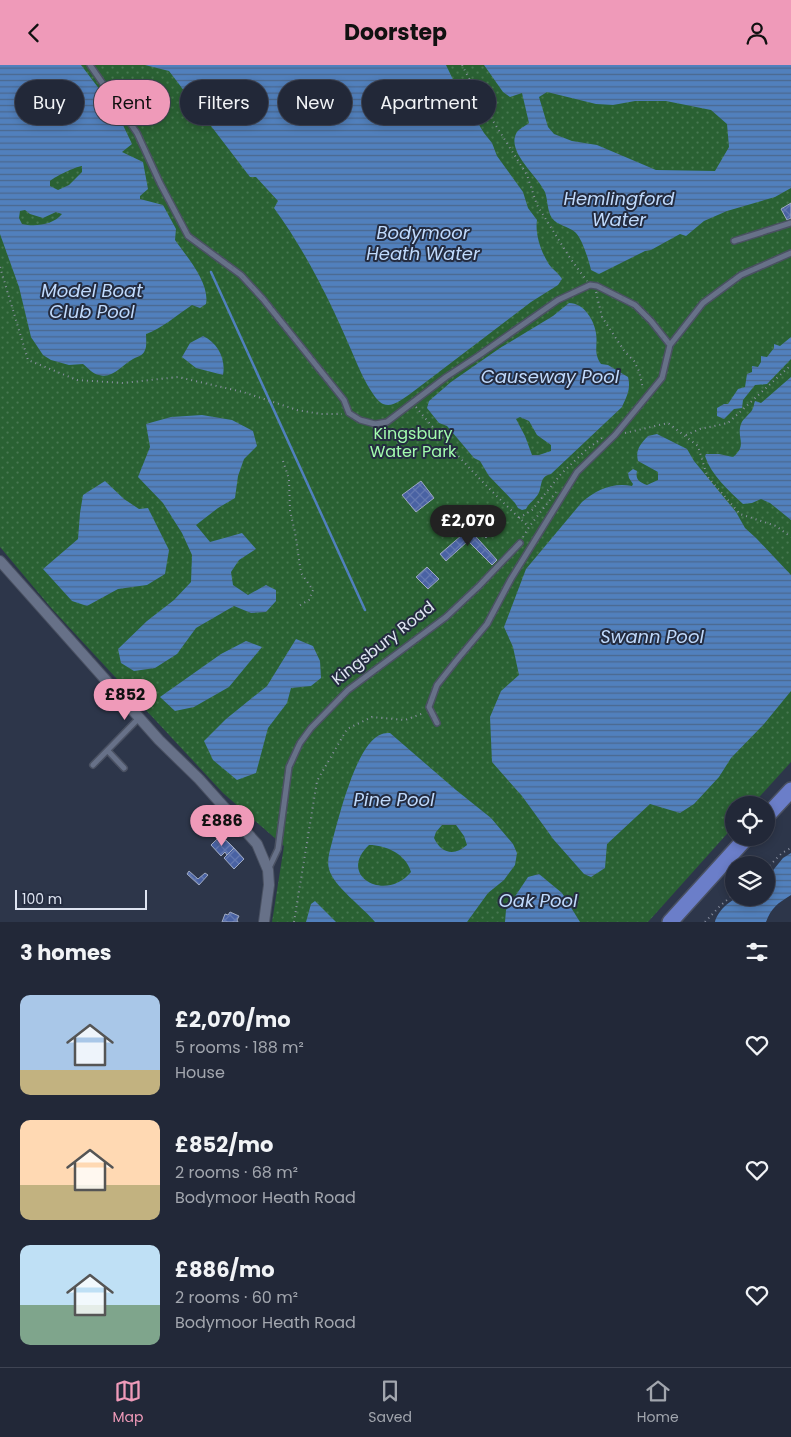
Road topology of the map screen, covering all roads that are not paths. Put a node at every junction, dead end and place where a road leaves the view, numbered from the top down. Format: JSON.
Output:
{"nodes":[{"id":1,"x":90,"y":65,"type":"edge"},
{"id":2,"x":791,"y":223,"type":"edge"},
{"id":3,"x":734,"y":241,"type":"dead end"},
{"id":4,"x":791,"y":253,"type":"edge"},
{"id":5,"x":670,"y":345,"type":"junction"},
{"id":6,"x":520,"y":543,"type":"road end"},
{"id":7,"x":0,"y":561,"type":"edge"},
{"id":8,"x":140,"y":718,"type":"junction"},
{"id":9,"x":437,"y":723,"type":"dead end"},
{"id":10,"x":108,"y":751,"type":"junction"},
{"id":11,"x":93,"y":765,"type":"dead end"},
{"id":12,"x":124,"y":768,"type":"dead end"},
{"id":13,"x":791,"y":790,"type":"edge"},
{"id":14,"x":775,"y":807,"type":"edge"},
{"id":15,"x":739,"y":846,"type":"edge"},
{"id":16,"x":268,"y":871,"type":"junction"},
{"id":17,"x":264,"y":922,"type":"edge"},
{"id":18,"x":670,"y":922,"type":"edge"}],
"edges":[{"from":1,"to":5,"type":"lane"},
{"from":2,"to":3,"type":"lane"},
{"from":4,"to":5,"type":"lane"},
{"from":5,"to":9,"type":"lane"},
{"from":6,"to":16,"type":"lane","name":"Kingsbury Road"},
{"from":7,"to":8,"type":"street"},
{"from":8,"to":10,"type":"lane"},
{"from":8,"to":16,"type":"street"},
{"from":10,"to":11,"type":"lane"},
{"from":10,"to":12,"type":"lane"},
{"from":13,"to":14,"type":"main road"},
{"from":15,"to":18,"type":"main road"},
{"from":16,"to":17,"type":"street"}]}
